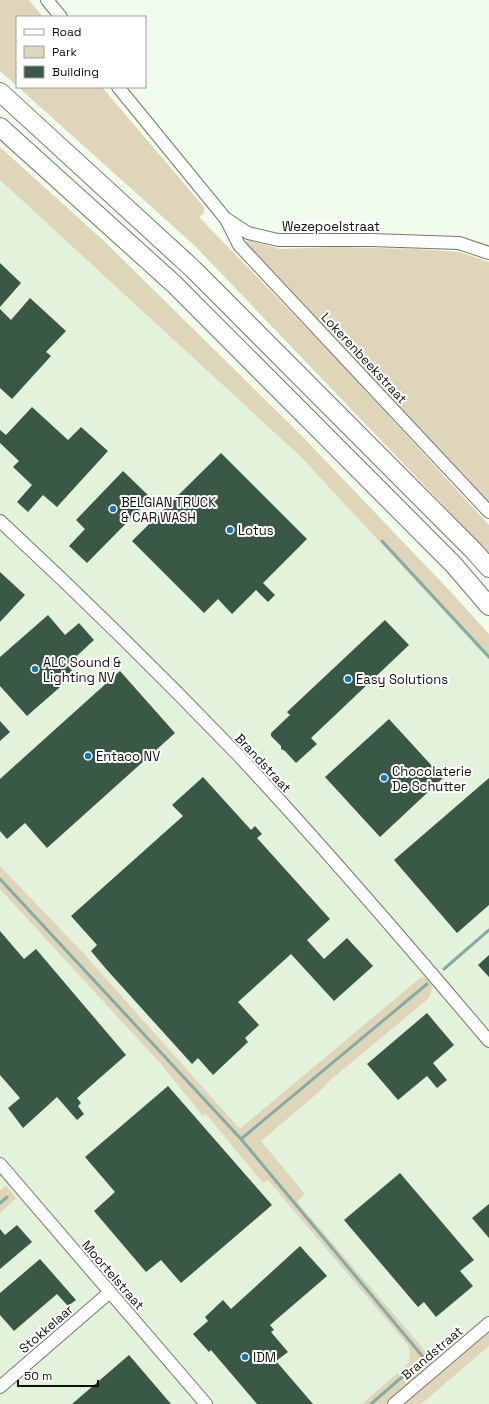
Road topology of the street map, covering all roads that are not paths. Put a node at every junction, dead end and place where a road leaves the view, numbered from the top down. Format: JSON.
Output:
{"nodes":[{"id":1,"x":47,"y":0,"type":"edge"},
{"id":2,"x":60,"y":16,"type":"edge"},
{"id":3,"x":119,"y":88,"type":"edge"},
{"id":4,"x":0,"y":92,"type":"edge"},
{"id":5,"x":0,"y":127,"type":"edge"},
{"id":6,"x":225,"y":218,"type":"junction"},
{"id":7,"x":489,"y":253,"type":"edge"},
{"id":8,"x":489,"y":512,"type":"edge"},
{"id":9,"x":0,"y":521,"type":"edge"},
{"id":10,"x":489,"y":568,"type":"edge"},
{"id":11,"x":489,"y":606,"type":"edge"},
{"id":12,"x":489,"y":1041,"type":"edge"},
{"id":13,"x":0,"y":1164,"type":"edge"},
{"id":14,"x":110,"y":1292,"type":"junction"},
{"id":15,"x":489,"y":1324,"type":"edge"},
{"id":16,"x":0,"y":1387,"type":"edge"},
{"id":17,"x":206,"y":1404,"type":"edge"},
{"id":18,"x":394,"y":1404,"type":"edge"}],
"edges":[{"from":1,"to":2,"type":"street"},
{"from":3,"to":6,"type":"street","name":"Wezepoelstraat"},
{"from":4,"to":10,"type":"highway"},
{"from":5,"to":11,"type":"highway"},
{"from":6,"to":7,"type":"street","name":"Wezepoelstraat"},
{"from":6,"to":8,"type":"street","name":"Lokerenbeekstraat"},
{"from":9,"to":12,"type":"street","name":"Brandstraat"},
{"from":13,"to":14,"type":"street","name":"Moortelstraat"},
{"from":14,"to":16,"type":"street","name":"Stokkelaar"},
{"from":14,"to":17,"type":"street","name":"Moortelstraat"},
{"from":15,"to":18,"type":"street","name":"Brandstraat"}]}
